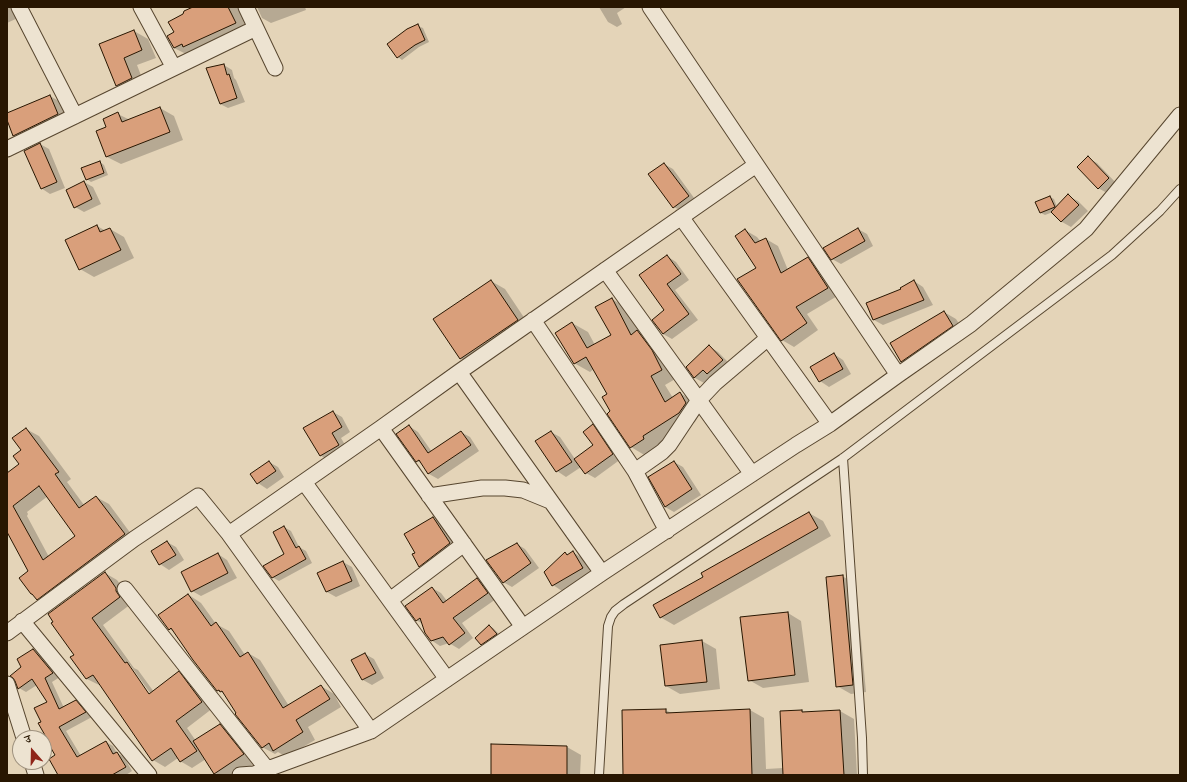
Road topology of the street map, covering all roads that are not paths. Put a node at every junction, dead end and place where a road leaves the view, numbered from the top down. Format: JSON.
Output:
{"nodes":[{"id":1,"x":19,"y":7,"type":"edge"},
{"id":2,"x":141,"y":7,"type":"edge"},
{"id":3,"x":246,"y":7,"type":"edge"},
{"id":4,"x":650,"y":7,"type":"edge"},
{"id":5,"x":256,"y":28,"type":"junction"},
{"id":6,"x":174,"y":68,"type":"junction"},
{"id":7,"x":275,"y":68,"type":"dead end"},
{"id":8,"x":1180,"y":115,"type":"edge"},
{"id":9,"x":75,"y":116,"type":"junction"},
{"id":10,"x":7,"y":149,"type":"edge"},
{"id":11,"x":756,"y":165,"type":"junction"},
{"id":12,"x":1180,"y":189,"type":"edge"},
{"id":13,"x":681,"y":217,"type":"junction"},
{"id":14,"x":605,"y":270,"type":"junction"},
{"id":15,"x":533,"y":320,"type":"junction"},
{"id":16,"x":768,"y":338,"type":"junction"},
{"id":17,"x":459,"y":372,"type":"junction"},
{"id":18,"x":898,"y":375,"type":"junction"},
{"id":19,"x":699,"y":400,"type":"junction"},
{"id":20,"x":830,"y":424,"type":"junction"},
{"id":21,"x":381,"y":428,"type":"junction"},
{"id":22,"x":843,"y":458,"type":"junction"},
{"id":23,"x":635,"y":471,"type":"junction"},
{"id":24,"x":752,"y":474,"type":"junction"},
{"id":25,"x":304,"y":482,"type":"junction"},
{"id":26,"x":429,"y":496,"type":"junction"},
{"id":27,"x":550,"y":501,"type":"junction"},
{"id":28,"x":667,"y":531,"type":"junction"},
{"id":29,"x":230,"y":534,"type":"junction"},
{"id":30,"x":464,"y":544,"type":"junction"},
{"id":31,"x":602,"y":573,"type":"junction"},
{"id":32,"x":125,"y":589,"type":"dead end"},
{"id":33,"x":390,"y":600,"type":"junction"},
{"id":34,"x":22,"y":621,"type":"junction"},
{"id":35,"x":523,"y":627,"type":"junction"},
{"id":36,"x":7,"y":633,"type":"edge"},
{"id":37,"x":447,"y":679,"type":"junction"},
{"id":38,"x":7,"y":684,"type":"edge"},
{"id":39,"x":21,"y":730,"type":"edge"},
{"id":40,"x":371,"y":731,"type":"junction"},
{"id":41,"x":267,"y":769,"type":"junction"},
{"id":42,"x":149,"y":775,"type":"edge"},
{"id":43,"x":240,"y":775,"type":"edge"},
{"id":44,"x":599,"y":775,"type":"edge"},
{"id":45,"x":863,"y":775,"type":"edge"}],
"edges":[{"from":1,"to":9,"type":"street"},
{"from":2,"to":6,"type":"street"},
{"from":3,"to":5,"type":"street"},
{"from":4,"to":11,"type":"street"},
{"from":5,"to":6,"type":"street"},
{"from":5,"to":7,"type":"street"},
{"from":6,"to":9,"type":"street"},
{"from":8,"to":18,"type":"street"},
{"from":9,"to":10,"type":"street"},
{"from":11,"to":13,"type":"street"},
{"from":11,"to":18,"type":"street"},
{"from":12,"to":22,"type":"lane"},
{"from":13,"to":14,"type":"street"},
{"from":13,"to":16,"type":"street"},
{"from":14,"to":15,"type":"street"},
{"from":14,"to":19,"type":"street"},
{"from":15,"to":17,"type":"street"},
{"from":15,"to":23,"type":"street"},
{"from":16,"to":19,"type":"street"},
{"from":16,"to":20,"type":"street"},
{"from":17,"to":21,"type":"street"},
{"from":17,"to":27,"type":"street"},
{"from":18,"to":20,"type":"street"},
{"from":19,"to":23,"type":"street"},
{"from":19,"to":24,"type":"street"},
{"from":20,"to":24,"type":"street"},
{"from":21,"to":25,"type":"street"},
{"from":21,"to":26,"type":"street"},
{"from":22,"to":44,"type":"lane"},
{"from":22,"to":45,"type":"lane"},
{"from":23,"to":28,"type":"street"},
{"from":24,"to":28,"type":"street"},
{"from":25,"to":29,"type":"street"},
{"from":25,"to":33,"type":"street"},
{"from":26,"to":27,"type":"street"},
{"from":26,"to":30,"type":"street"},
{"from":27,"to":31,"type":"street"},
{"from":28,"to":31,"type":"street"},
{"from":29,"to":34,"type":"street"},
{"from":29,"to":40,"type":"street"},
{"from":30,"to":33,"type":"street"},
{"from":30,"to":35,"type":"street"},
{"from":31,"to":35,"type":"street"},
{"from":32,"to":41,"type":"street"},
{"from":33,"to":37,"type":"street"},
{"from":34,"to":36,"type":"street"},
{"from":34,"to":42,"type":"street"},
{"from":35,"to":37,"type":"street"},
{"from":37,"to":40,"type":"street"},
{"from":38,"to":39,"type":"street"},
{"from":40,"to":41,"type":"street"},
{"from":41,"to":43,"type":"street"}]}
